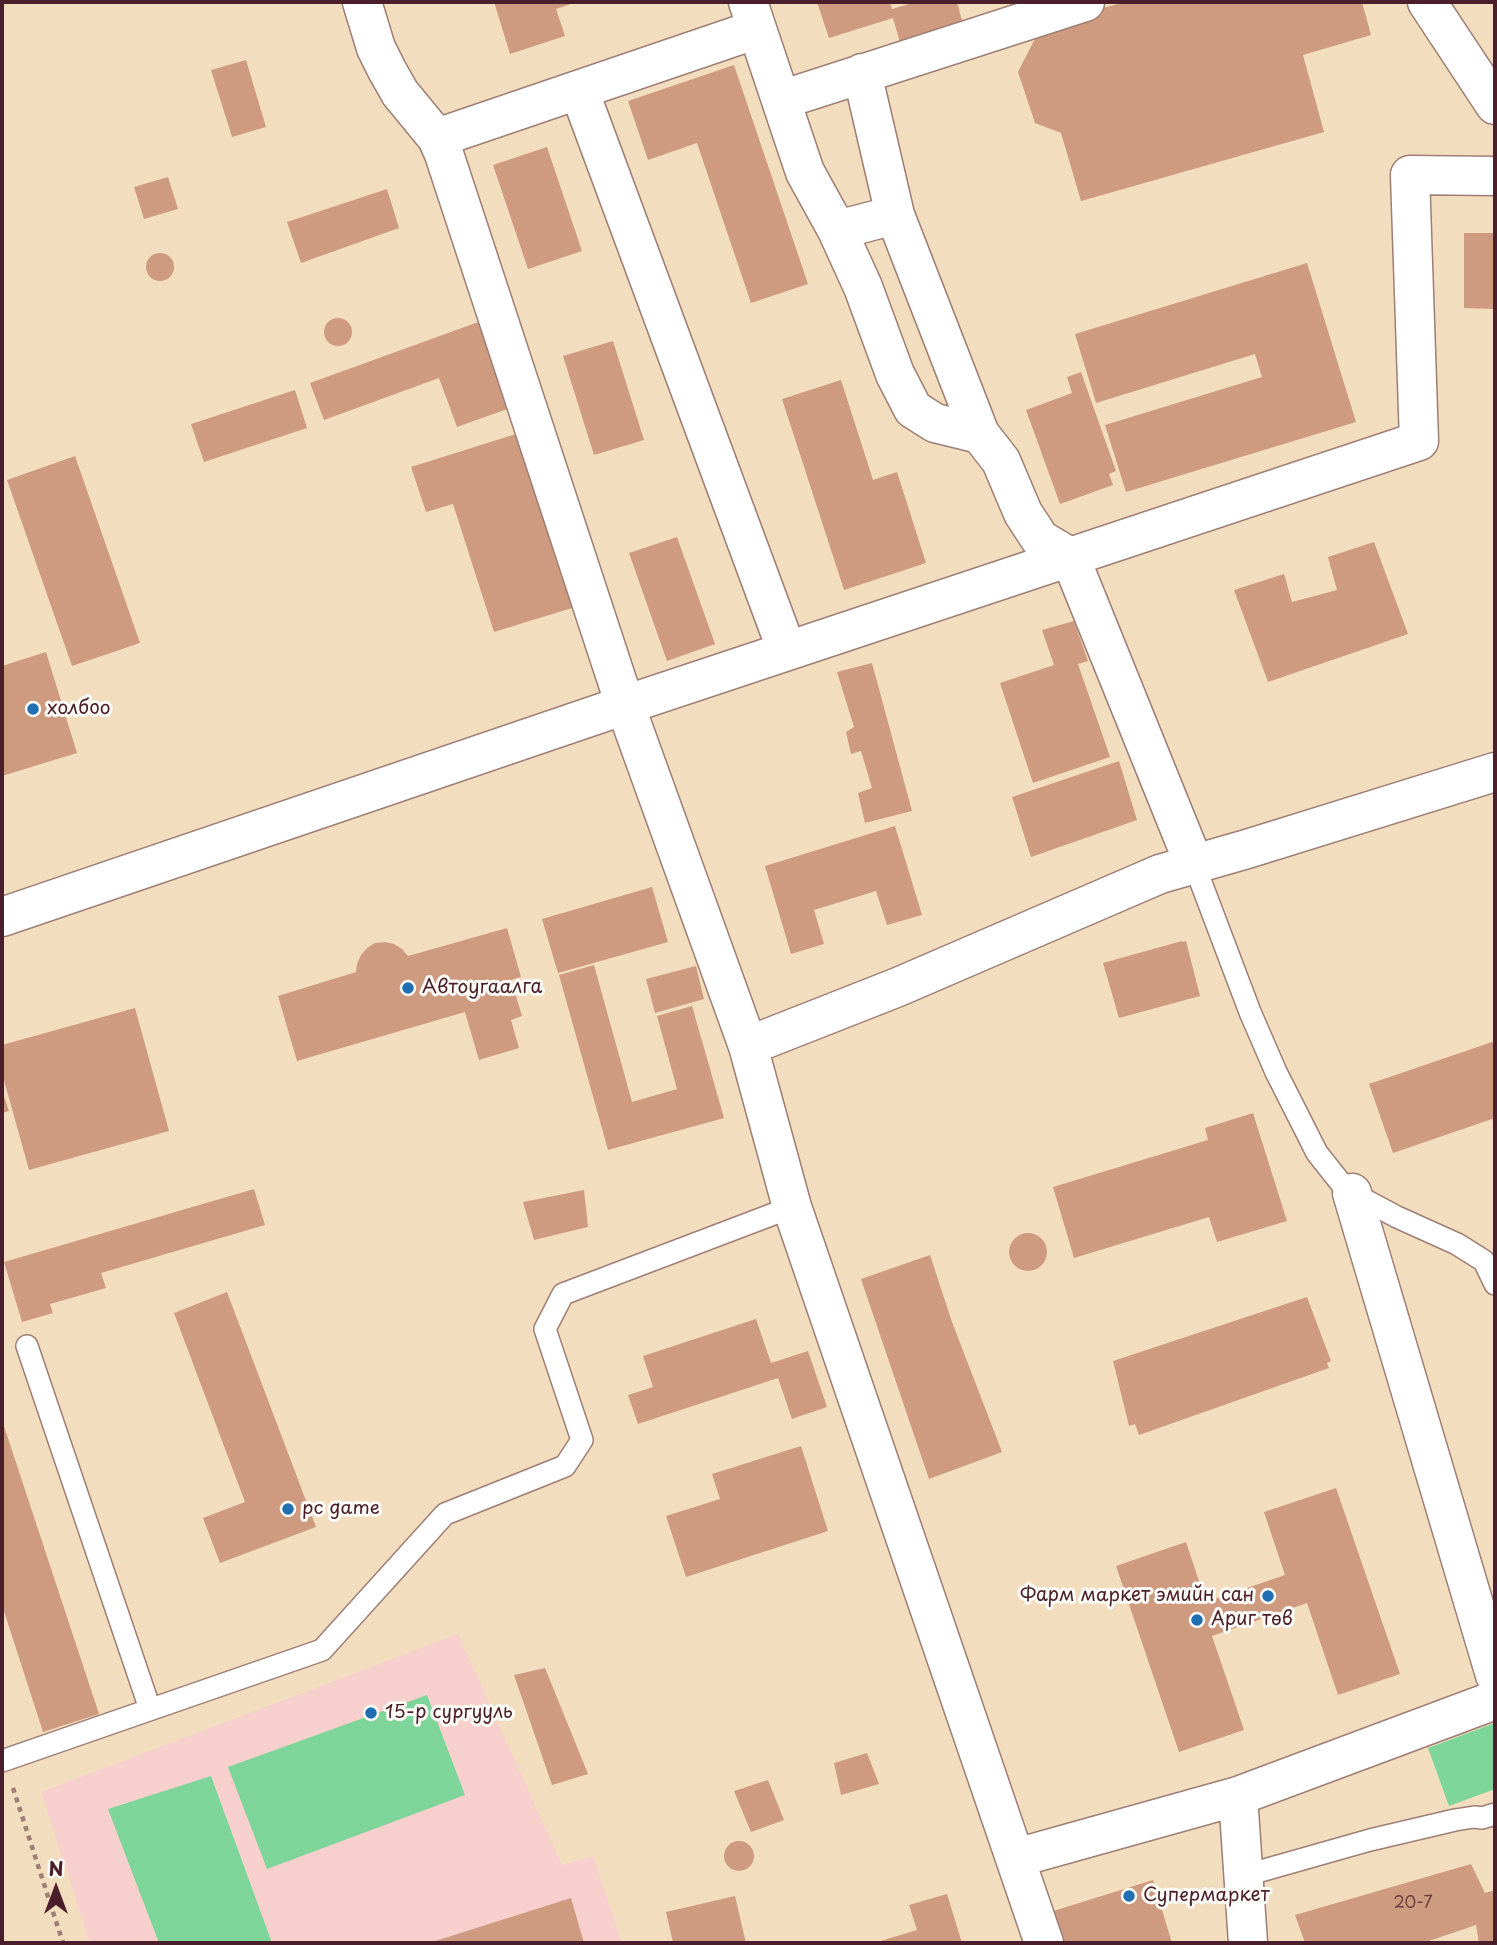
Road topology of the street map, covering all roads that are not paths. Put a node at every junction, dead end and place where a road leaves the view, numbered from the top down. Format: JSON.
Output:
{"nodes":[{"id":1,"x":362,"y":2,"type":"edge"},
{"id":2,"x":1085,"y":2,"type":"edge"},
{"id":3,"x":1427,"y":2,"type":"edge"},
{"id":4,"x":752,"y":15,"type":"edge"},
{"id":5,"x":862,"y":73,"type":"junction"},
{"id":6,"x":579,"y":90,"type":"junction"},
{"id":7,"x":781,"y":100,"type":"junction"},
{"id":8,"x":1495,"y":105,"type":"edge"},
{"id":9,"x":437,"y":138,"type":"junction"},
{"id":10,"x":1495,"y":176,"type":"edge"},
{"id":11,"x":895,"y":215,"type":"junction"},
{"id":12,"x":837,"y":230,"type":"junction"},
{"id":13,"x":980,"y":434,"type":"junction"},
{"id":14,"x":1070,"y":557,"type":"junction"},
{"id":15,"x":787,"y":651,"type":"junction"},
{"id":16,"x":625,"y":705,"type":"junction"},
{"id":17,"x":1495,"y":772,"type":"edge"},
{"id":18,"x":1194,"y":864,"type":"junction"},
{"id":19,"x":2,"y":917,"type":"edge"},
{"id":20,"x":748,"y":1046,"type":"junction"},
{"id":21,"x":1352,"y":1193,"type":"junction"},
{"id":22,"x":792,"y":1207,"type":"junction"},
{"id":23,"x":1495,"y":1284,"type":"edge"},
{"id":24,"x":27,"y":1346,"type":"dead end"},
{"id":25,"x":1495,"y":1675,"type":"edge"},
{"id":26,"x":1495,"y":1700,"type":"edge"},
{"id":27,"x":150,"y":1709,"type":"junction"},
{"id":28,"x":3,"y":1761,"type":"edge"},
{"id":29,"x":1238,"y":1796,"type":"junction"},
{"id":30,"x":1495,"y":1814,"type":"edge"},
{"id":31,"x":1016,"y":1858,"type":"junction"},
{"id":32,"x":1243,"y":1877,"type":"junction"},
{"id":33,"x":1044,"y":1943,"type":"edge"},
{"id":34,"x":1248,"y":1943,"type":"edge"}],
"edges":[{"from":1,"to":9,"type":"street"},
{"from":2,"to":5,"type":"street"},
{"from":3,"to":8,"type":"street"},
{"from":4,"to":6,"type":"street"},
{"from":4,"to":7,"type":"street"},
{"from":5,"to":7,"type":"street"},
{"from":5,"to":11,"type":"street"},
{"from":6,"to":9,"type":"street"},
{"from":6,"to":15,"type":"street"},
{"from":7,"to":12,"type":"street"},
{"from":9,"to":16,"type":"street"},
{"from":10,"to":14,"type":"street"},
{"from":11,"to":12,"type":"street"},
{"from":11,"to":13,"type":"street"},
{"from":12,"to":13,"type":"street"},
{"from":13,"to":14,"type":"street"},
{"from":14,"to":15,"type":"street"},
{"from":14,"to":18,"type":"street"},
{"from":15,"to":16,"type":"street"},
{"from":16,"to":19,"type":"street"},
{"from":16,"to":20,"type":"street"},
{"from":17,"to":18,"type":"street"},
{"from":18,"to":20,"type":"street"},
{"from":18,"to":21,"type":"lane"},
{"from":20,"to":22,"type":"street"},
{"from":21,"to":23,"type":"lane"},
{"from":21,"to":25,"type":"street"},
{"from":22,"to":27,"type":"lane"},
{"from":22,"to":31,"type":"street"},
{"from":24,"to":27,"type":"lane"},
{"from":26,"to":29,"type":"street"},
{"from":27,"to":28,"type":"lane"},
{"from":29,"to":31,"type":"street"},
{"from":29,"to":32,"type":"street"},
{"from":30,"to":32,"type":"lane"},
{"from":31,"to":33,"type":"street"},
{"from":32,"to":34,"type":"street"}]}
